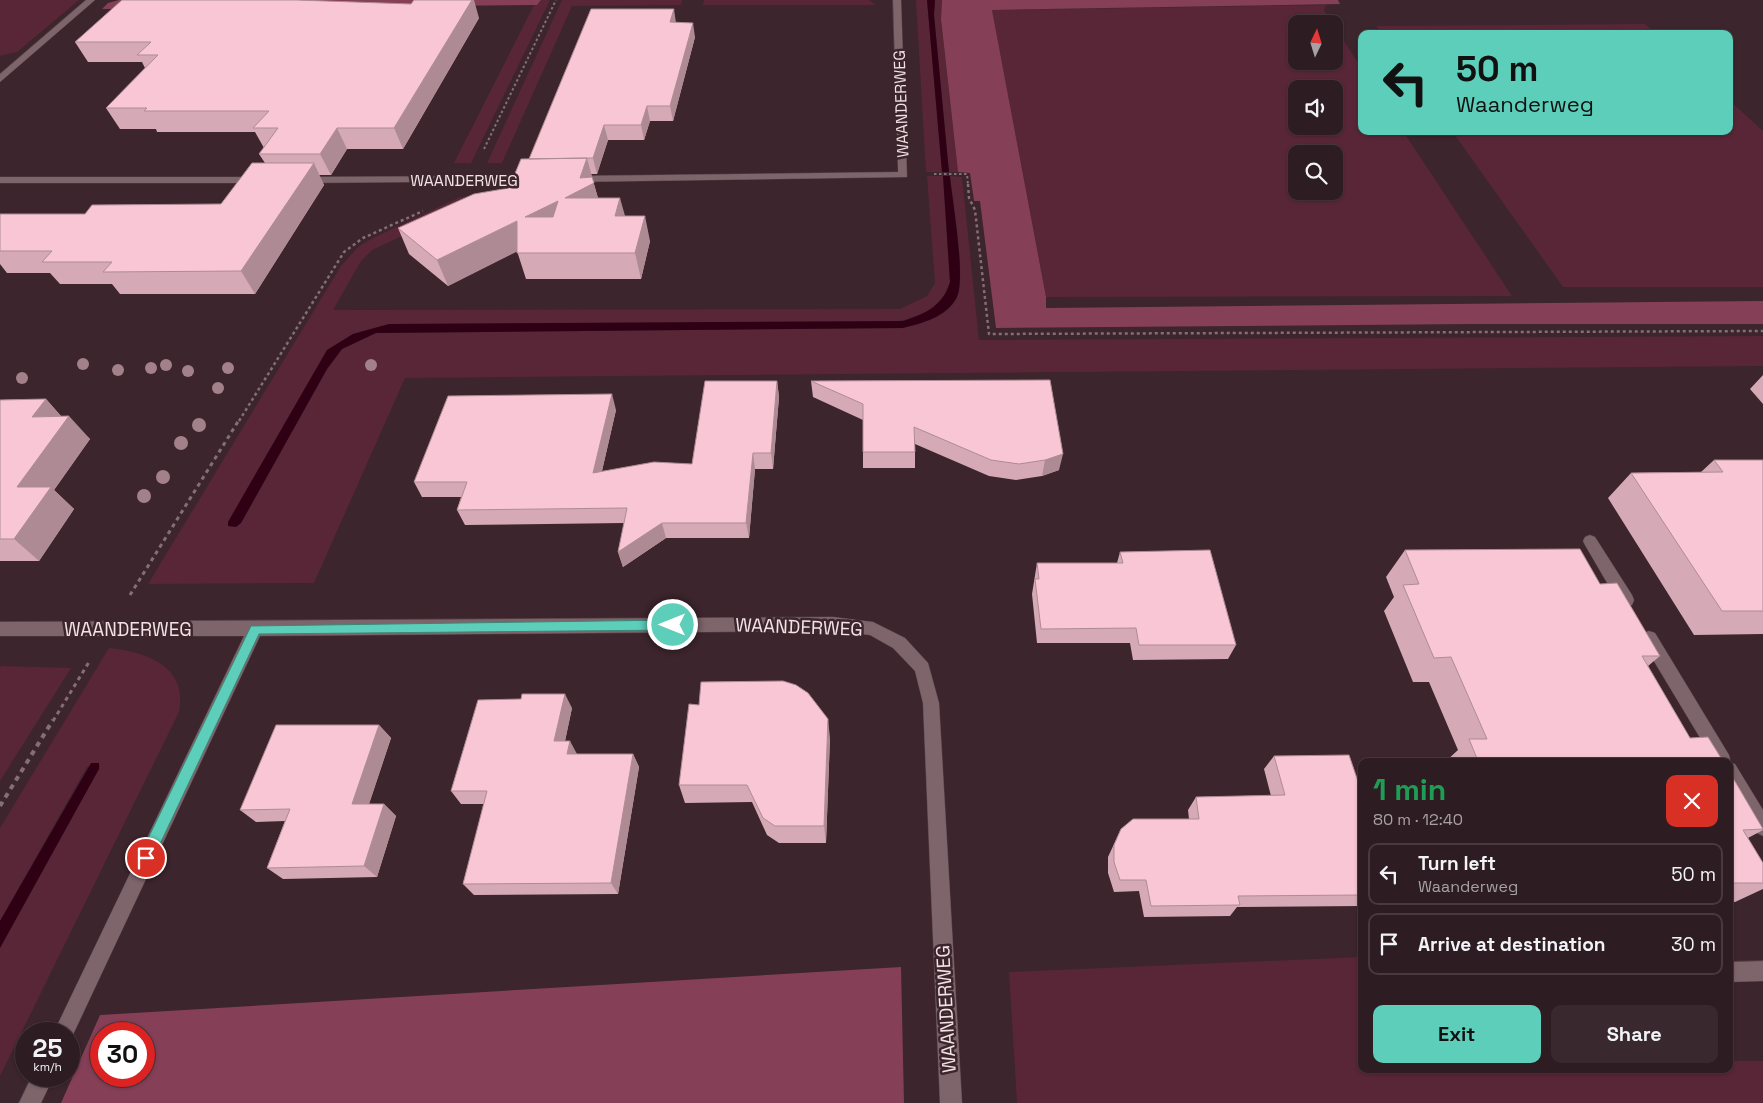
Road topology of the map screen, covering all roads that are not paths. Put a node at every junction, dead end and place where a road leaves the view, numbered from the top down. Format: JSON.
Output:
{"nodes":[{"id":1,"x":90,"y":0,"type":"edge"},
{"id":2,"x":897,"y":0,"type":"edge"},
{"id":3,"x":0,"y":63,"type":"edge"},
{"id":4,"x":18,"y":63,"type":"junction"},
{"id":5,"x":0,"y":79,"type":"edge"},
{"id":6,"x":0,"y":180,"type":"edge"},
{"id":7,"x":269,"y":180,"type":"edge"},
{"id":8,"x":289,"y":180,"type":"edge"},
{"id":9,"x":1590,"y":541,"type":"dead end"},
{"id":10,"x":0,"y":629,"type":"edge"},
{"id":11,"x":255,"y":629,"type":"junction"},
{"id":12,"x":1721,"y":758,"type":"edge"},
{"id":13,"x":1733,"y":777,"type":"edge"},
{"id":14,"x":1763,"y":827,"type":"edge"},
{"id":15,"x":1763,"y":971,"type":"edge"},
{"id":16,"x":1733,"y":972,"type":"edge"},
{"id":17,"x":69,"y":1022,"type":"edge"},
{"id":18,"x":37,"y":1087,"type":"edge"},
{"id":19,"x":30,"y":1103,"type":"edge"},
{"id":20,"x":951,"y":1103,"type":"edge"}],
"edges":[{"from":1,"to":4,"type":"street"},
{"from":2,"to":8,"type":"street","name":"WAANDERWEG"},
{"from":3,"to":4,"type":"street"},
{"from":4,"to":5,"type":"street"},
{"from":6,"to":7,"type":"street"},
{"from":9,"to":12,"type":"street"},
{"from":10,"to":11,"type":"street","name":"WAANDERWEG"},
{"from":11,"to":17,"type":"street"},
{"from":11,"to":20,"type":"street","name":"WAANDERWEG"},
{"from":13,"to":14,"type":"street"},
{"from":15,"to":16,"type":"street"},
{"from":18,"to":19,"type":"street"}]}
